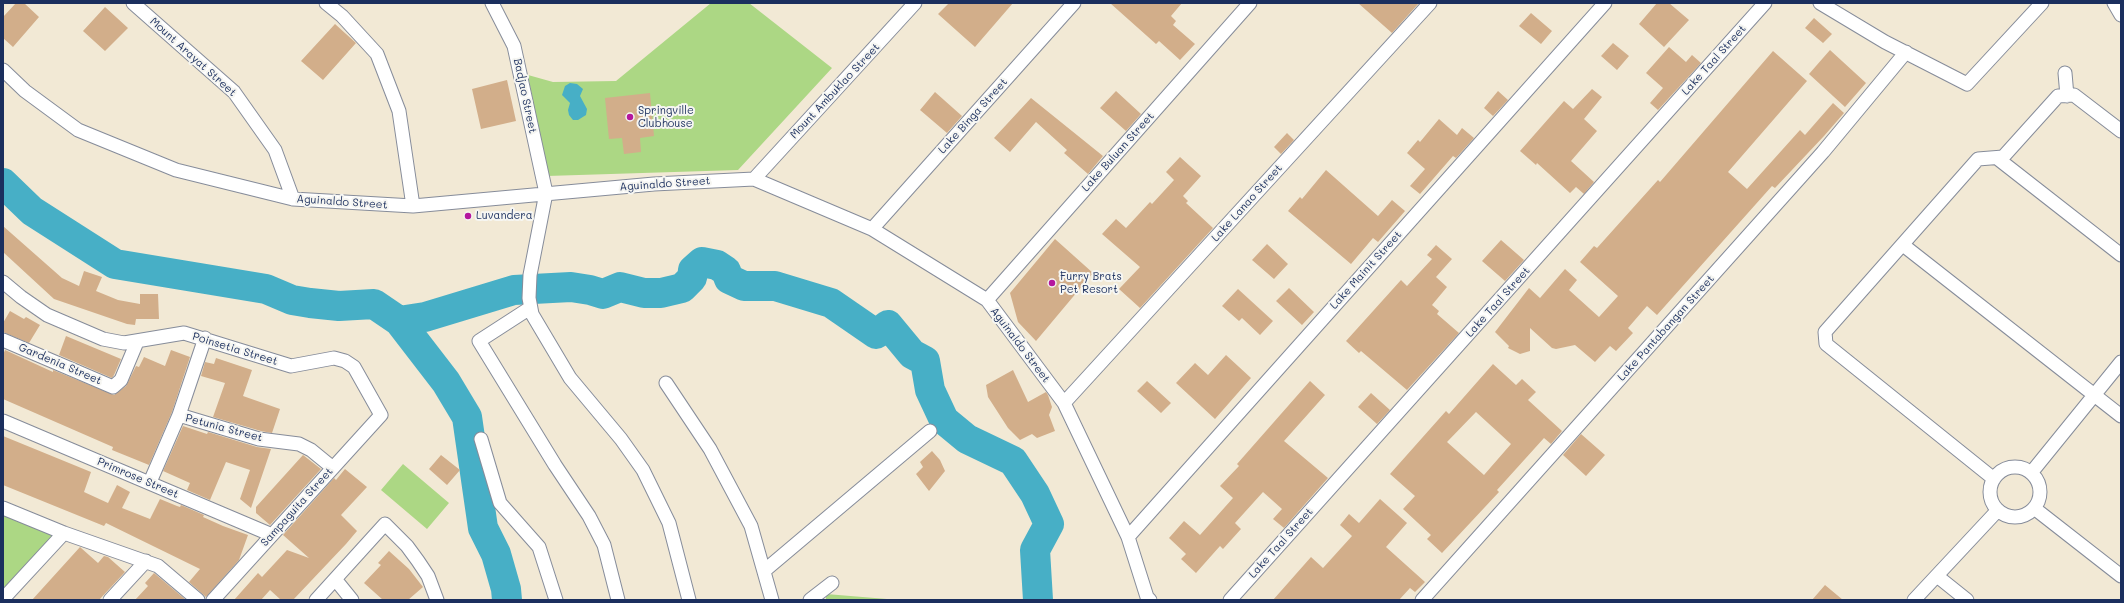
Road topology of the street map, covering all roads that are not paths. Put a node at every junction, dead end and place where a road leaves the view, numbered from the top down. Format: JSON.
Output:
{"nodes":[{"id":1,"x":133,"y":3,"type":"edge"},
{"id":2,"x":326,"y":3,"type":"edge"},
{"id":3,"x":492,"y":3,"type":"edge"},
{"id":4,"x":915,"y":3,"type":"edge"},
{"id":5,"x":1074,"y":3,"type":"edge"},
{"id":6,"x":1250,"y":3,"type":"edge"},
{"id":7,"x":1430,"y":3,"type":"edge"},
{"id":8,"x":1605,"y":3,"type":"edge"},
{"id":9,"x":1765,"y":3,"type":"edge"},
{"id":10,"x":1820,"y":3,"type":"edge"},
{"id":11,"x":2042,"y":3,"type":"edge"},
{"id":12,"x":2114,"y":3,"type":"edge"},
{"id":13,"x":2121,"y":15,"type":"edge"},
{"id":14,"x":1906,"y":52,"type":"junction"},
{"id":15,"x":3,"y":70,"type":"edge"},
{"id":16,"x":2065,"y":73,"type":"dead end"},
{"id":17,"x":2067,"y":96,"type":"junction"},
{"id":18,"x":2121,"y":131,"type":"edge"},
{"id":19,"x":1997,"y":158,"type":"junction"},
{"id":20,"x":754,"y":179,"type":"junction"},
{"id":21,"x":546,"y":194,"type":"junction"},
{"id":22,"x":293,"y":199,"type":"junction"},
{"id":23,"x":413,"y":206,"type":"junction"},
{"id":24,"x":872,"y":229,"type":"junction"},
{"id":25,"x":1903,"y":245,"type":"junction"},
{"id":26,"x":2121,"y":255,"type":"edge"},
{"id":27,"x":3,"y":282,"type":"edge"},
{"id":28,"x":987,"y":300,"type":"junction"},
{"id":29,"x":530,"y":303,"type":"junction"},
{"id":30,"x":205,"y":338,"type":"junction"},
{"id":31,"x":3,"y":340,"type":"edge"},
{"id":32,"x":137,"y":342,"type":"junction"},
{"id":33,"x":2121,"y":362,"type":"edge"},
{"id":34,"x":666,"y":383,"type":"dead end"},
{"id":35,"x":2094,"y":395,"type":"junction"},
{"id":36,"x":1064,"y":403,"type":"junction"},
{"id":37,"x":381,"y":415,"type":"joint"},
{"id":38,"x":179,"y":416,"type":"junction"},
{"id":39,"x":2121,"y":416,"type":"edge"},
{"id":40,"x":3,"y":421,"type":"edge"},
{"id":41,"x":930,"y":431,"type":"dead end"},
{"id":42,"x":482,"y":439,"type":"dead end"},
{"id":43,"x":333,"y":468,"type":"junction"},
{"id":44,"x":2031,"y":473,"type":"junction"},
{"id":45,"x":1994,"y":479,"type":"junction"},
{"id":46,"x":150,"y":482,"type":"junction"},
{"id":47,"x":3,"y":508,"type":"edge"},
{"id":48,"x":2034,"y":508,"type":"junction"},
{"id":49,"x":1998,"y":510,"type":"junction"},
{"id":50,"x":64,"y":533,"type":"junction"},
{"id":51,"x":272,"y":535,"type":"junction"},
{"id":52,"x":1128,"y":537,"type":"junction"},
{"id":53,"x":146,"y":561,"type":"junction"},
{"id":54,"x":764,"y":571,"type":"junction"},
{"id":55,"x":1937,"y":576,"type":"junction"},
{"id":56,"x":2121,"y":576,"type":"edge"},
{"id":57,"x":335,"y":579,"type":"junction"},
{"id":58,"x":832,"y":583,"type":"dead end"},
{"id":59,"x":3,"y":599,"type":"edge"},
{"id":60,"x":110,"y":600,"type":"edge"},
{"id":61,"x":198,"y":600,"type":"edge"},
{"id":62,"x":213,"y":600,"type":"edge"},
{"id":63,"x":316,"y":600,"type":"edge"},
{"id":64,"x":352,"y":600,"type":"edge"},
{"id":65,"x":437,"y":600,"type":"edge"},
{"id":66,"x":556,"y":600,"type":"edge"},
{"id":67,"x":618,"y":600,"type":"edge"},
{"id":68,"x":689,"y":600,"type":"edge"},
{"id":69,"x":772,"y":600,"type":"edge"},
{"id":70,"x":810,"y":600,"type":"edge"},
{"id":71,"x":1150,"y":600,"type":"edge"},
{"id":72,"x":1230,"y":600,"type":"edge"},
{"id":73,"x":1422,"y":600,"type":"edge"},
{"id":74,"x":1914,"y":600,"type":"edge"},
{"id":75,"x":1967,"y":600,"type":"edge"}],
"edges":[{"from":1,"to":22,"type":"street","name":"Mount Arayat Street"},
{"from":2,"to":23,"type":"street"},
{"from":3,"to":21,"type":"street","name":"Badjao Street"},
{"from":4,"to":20,"type":"street","name":"Mount Ambuklao Street"},
{"from":5,"to":24,"type":"street","name":"Lake Binga Street"},
{"from":6,"to":28,"type":"street","name":"Lake Buluan Street"},
{"from":7,"to":36,"type":"street","name":"Lake Lanao Street"},
{"from":8,"to":52,"type":"street","name":"Lake Mainit Street"},
{"from":9,"to":72,"type":"street","name":"Lake Taal Street"},
{"from":10,"to":14,"type":"street"},
{"from":11,"to":14,"type":"street"},
{"from":12,"to":13,"type":"street"},
{"from":14,"to":73,"type":"street","name":"Lake Pantabangan Street"},
{"from":15,"to":22,"type":"street","name":"Aguinaldo Street"},
{"from":16,"to":17,"type":"street"},
{"from":17,"to":18,"type":"street"},
{"from":17,"to":19,"type":"street"},
{"from":19,"to":25,"type":"street"},
{"from":19,"to":26,"type":"street"},
{"from":20,"to":21,"type":"street","name":"Aguinaldo Street"},
{"from":20,"to":24,"type":"street","name":"Aguinaldo Street"},
{"from":21,"to":23,"type":"street","name":"Aguinaldo Street"},
{"from":21,"to":29,"type":"street"},
{"from":22,"to":23,"type":"street","name":"Aguinaldo Street"},
{"from":24,"to":28,"type":"street","name":"Aguinaldo Street"},
{"from":25,"to":35,"type":"street"},
{"from":25,"to":45,"type":"street"},
{"from":27,"to":32,"type":"street","name":"Poinsetia Street"},
{"from":28,"to":36,"type":"street","name":"Aguinaldo Street"},
{"from":29,"to":67,"type":"street"},
{"from":29,"to":68,"type":"street"},
{"from":30,"to":32,"type":"street","name":"Poinsetia Street"},
{"from":30,"to":37,"type":"street","name":"Poinsetia Street"},
{"from":30,"to":38,"type":"street"},
{"from":31,"to":32,"type":"street","name":"Gardenia Street"},
{"from":33,"to":35,"type":"street"},
{"from":34,"to":54,"type":"street"},
{"from":35,"to":39,"type":"street"},
{"from":35,"to":44,"type":"street"},
{"from":36,"to":52,"type":"street","name":"Aguinaldo Street"},
{"from":37,"to":43,"type":"street","name":"Sampaguita Street"},
{"from":38,"to":43,"type":"street","name":"Petunia Street"},
{"from":38,"to":46,"type":"street"},
{"from":40,"to":46,"type":"street","name":"Primrose Street"},
{"from":41,"to":54,"type":"street"},
{"from":42,"to":66,"type":"street"},
{"from":43,"to":51,"type":"street","name":"Sampaguita Street"},
{"from":44,"to":45,"type":"street"},
{"from":44,"to":48,"type":"street"},
{"from":45,"to":49,"type":"street"},
{"from":46,"to":51,"type":"street","name":"Primrose Street"},
{"from":47,"to":50,"type":"street"},
{"from":48,"to":49,"type":"street"},
{"from":48,"to":56,"type":"street"},
{"from":49,"to":55,"type":"street"},
{"from":50,"to":53,"type":"street"},
{"from":50,"to":59,"type":"street"},
{"from":51,"to":62,"type":"street","name":"Sampaguita Street"},
{"from":52,"to":71,"type":"street","name":"Aguinaldo Street"},
{"from":53,"to":60,"type":"street"},
{"from":53,"to":61,"type":"street"},
{"from":54,"to":69,"type":"street"},
{"from":55,"to":74,"type":"street"},
{"from":55,"to":75,"type":"street"},
{"from":57,"to":63,"type":"street"},
{"from":57,"to":64,"type":"street"},
{"from":57,"to":65,"type":"street"},
{"from":58,"to":70,"type":"street"}]}
